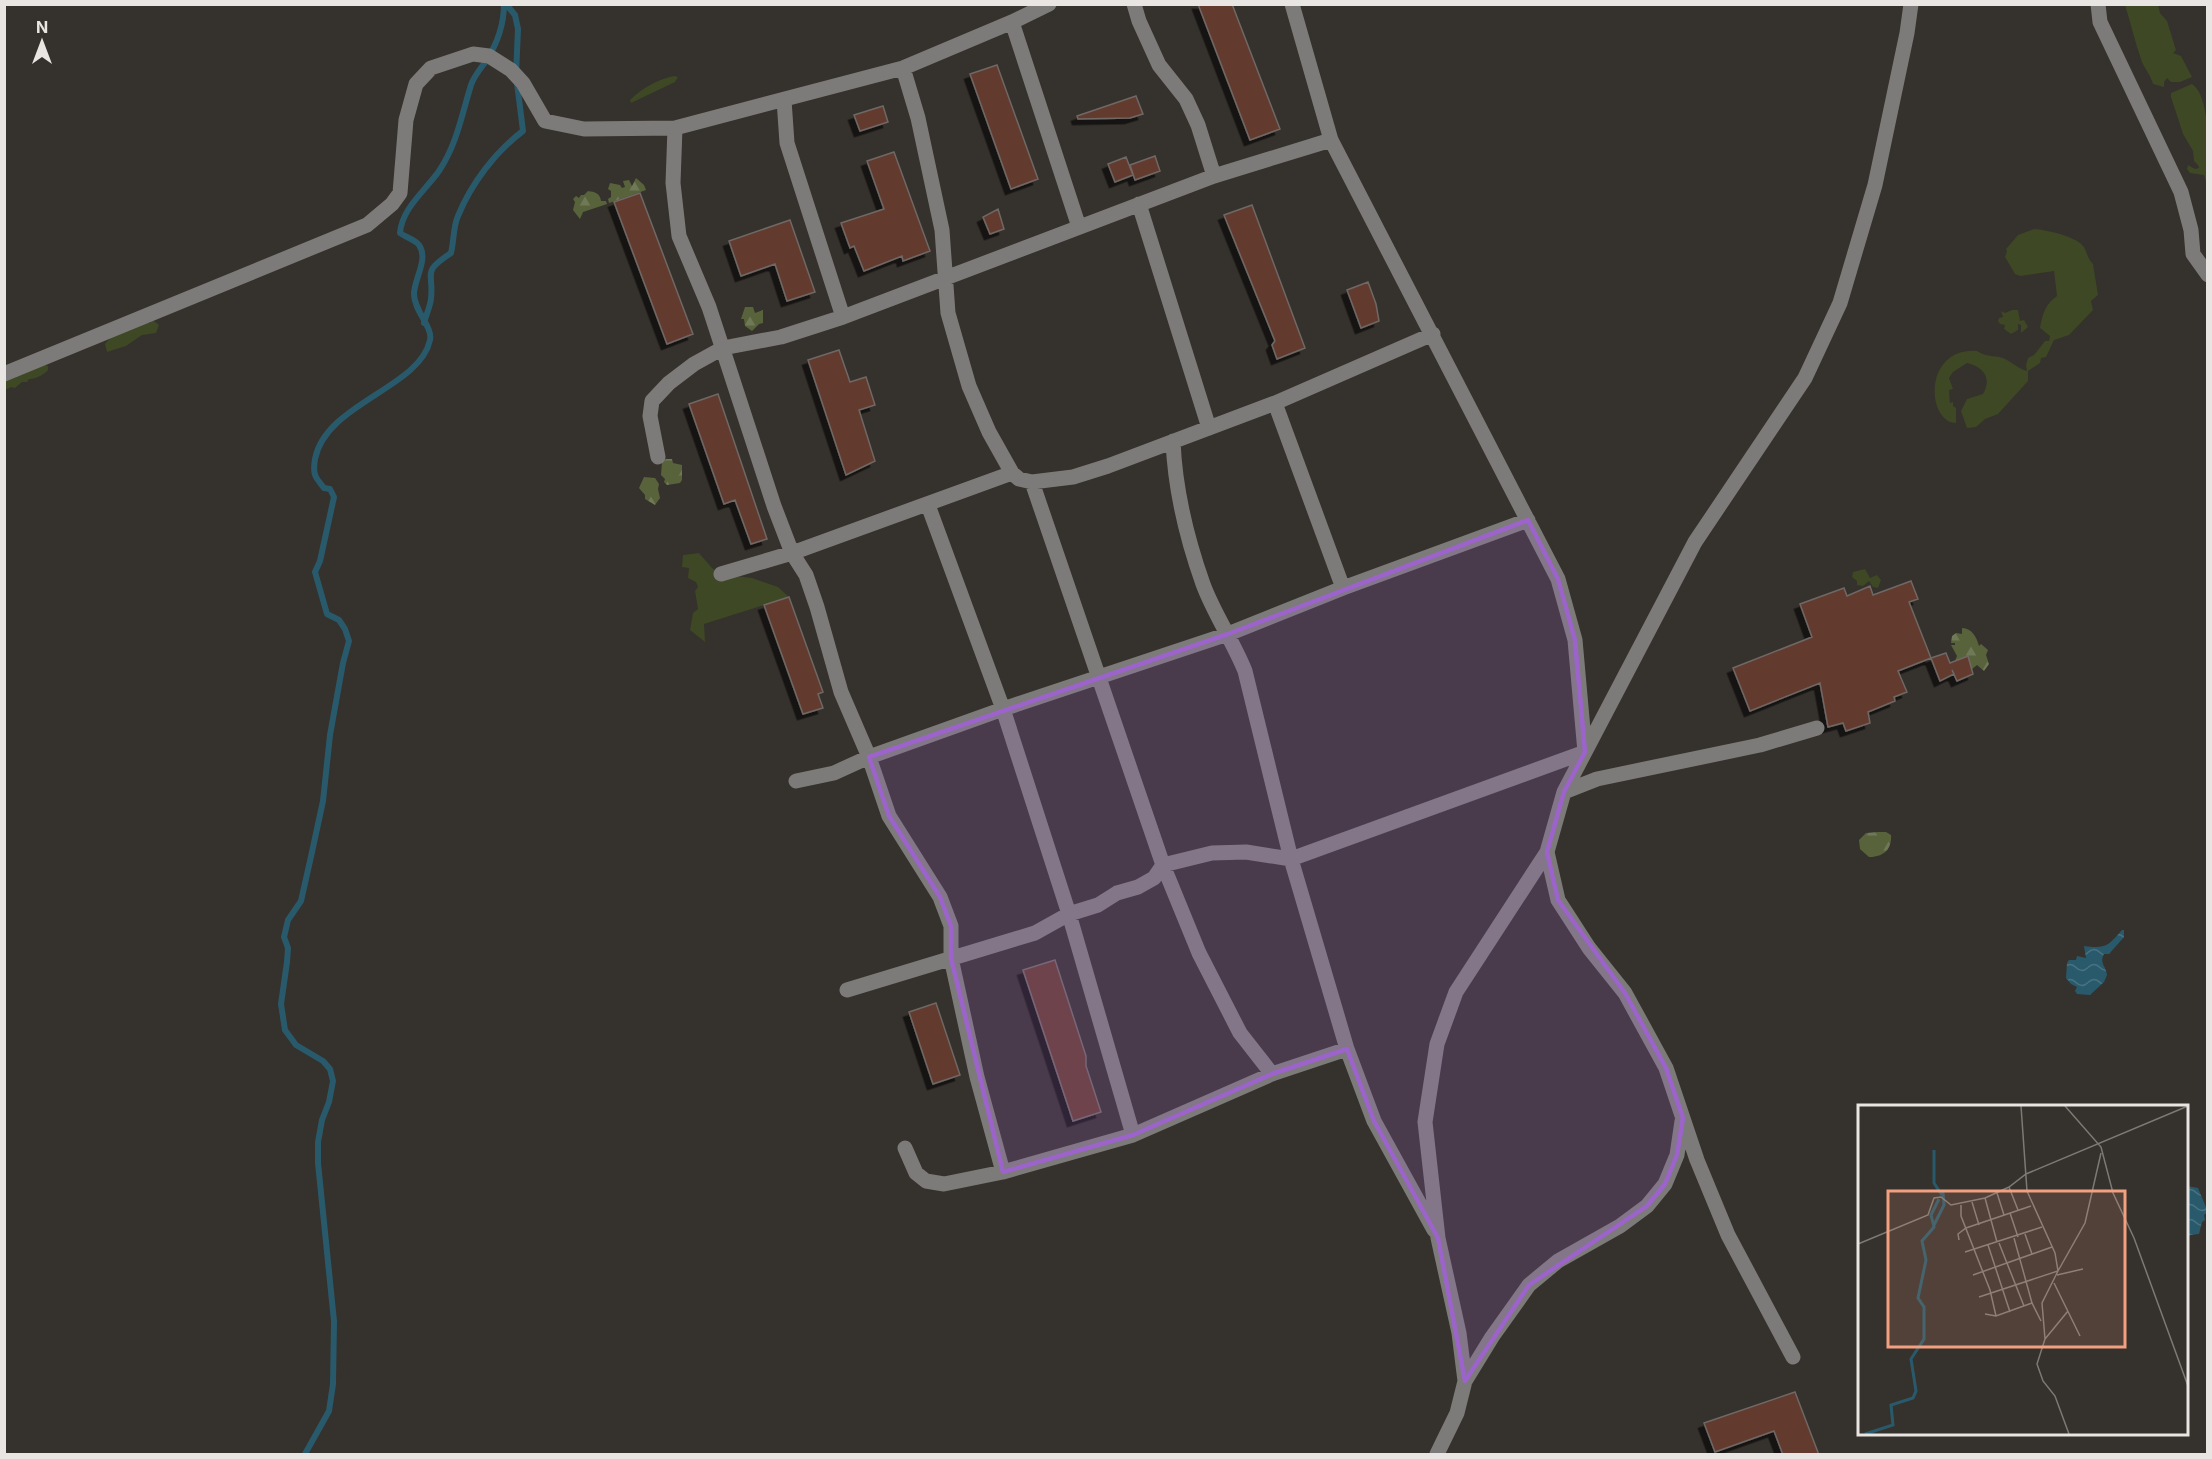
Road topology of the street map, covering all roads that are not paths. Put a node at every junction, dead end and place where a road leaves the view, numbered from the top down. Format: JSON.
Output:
{"nodes":[{"id":1,"x":1049,"y":4,"type":"edge"},
{"id":2,"x":1134,"y":4,"type":"edge"},
{"id":3,"x":1292,"y":4,"type":"edge"},
{"id":4,"x":1911,"y":4,"type":"edge"},
{"id":5,"x":2098,"y":4,"type":"edge"},
{"id":6,"x":1012,"y":22,"type":"junction"},
{"id":7,"x":903,"y":68,"type":"junction"},
{"id":8,"x":784,"y":100,"type":"junction"},
{"id":9,"x":675,"y":128,"type":"junction"},
{"id":10,"x":1331,"y":140,"type":"junction"},
{"id":11,"x":1214,"y":176,"type":"junction"},
{"id":12,"x":1139,"y":204,"type":"junction"},
{"id":13,"x":1079,"y":227,"type":"junction"},
{"id":14,"x":2208,"y":275,"type":"edge"},
{"id":15,"x":947,"y":277,"type":"junction"},
{"id":16,"x":843,"y":316,"type":"junction"},
{"id":17,"x":1433,"y":334,"type":"junction"},
{"id":18,"x":723,"y":348,"type":"junction"},
{"id":19,"x":4,"y":374,"type":"edge"},
{"id":20,"x":1275,"y":403,"type":"junction"},
{"id":21,"x":1209,"y":428,"type":"junction"},
{"id":22,"x":1173,"y":441,"type":"junction"},
{"id":23,"x":658,"y":457,"type":"dead end"},
{"id":24,"x":1012,"y":473,"type":"junction"},
{"id":25,"x":1032,"y":482,"type":"junction"},
{"id":26,"x":928,"y":505,"type":"junction"},
{"id":27,"x":1528,"y":520,"type":"junction"},
{"id":28,"x":792,"y":553,"type":"junction"},
{"id":29,"x":721,"y":574,"type":"dead end"},
{"id":30,"x":1343,"y":588,"type":"junction"},
{"id":31,"x":1228,"y":634,"type":"junction"},
{"id":32,"x":1100,"y":677,"type":"junction"},
{"id":33,"x":1003,"y":709,"type":"junction"},
{"id":34,"x":1817,"y":728,"type":"dead end"},
{"id":35,"x":1585,"y":752,"type":"junction"},
{"id":36,"x":869,"y":757,"type":"junction"},
{"id":37,"x":796,"y":781,"type":"dead end"},
{"id":38,"x":1564,"y":792,"type":"junction"},
{"id":39,"x":1547,"y":852,"type":"junction"},
{"id":40,"x":1291,"y":859,"type":"junction"},
{"id":41,"x":1163,"y":866,"type":"junction"},
{"id":42,"x":1070,"y":914,"type":"junction"},
{"id":43,"x":951,"y":958,"type":"junction"},
{"id":44,"x":847,"y":990,"type":"dead end"},
{"id":45,"x":1347,"y":1048,"type":"junction"},
{"id":46,"x":1272,"y":1074,"type":"junction"},
{"id":47,"x":1683,"y":1118,"type":"junction"},
{"id":48,"x":1133,"y":1135,"type":"junction"},
{"id":49,"x":905,"y":1148,"type":"dead end"},
{"id":50,"x":1003,"y":1172,"type":"junction"},
{"id":51,"x":1438,"y":1238,"type":"junction"},
{"id":52,"x":1793,"y":1357,"type":"dead end"},
{"id":53,"x":1465,"y":1381,"type":"junction"},
{"id":54,"x":1437,"y":1455,"type":"edge"}],
"edges":[{"from":1,"to":6,"type":"street"},
{"from":2,"to":11,"type":"street"},
{"from":3,"to":10,"type":"street"},
{"from":4,"to":35,"type":"street"},
{"from":5,"to":14,"type":"street"},
{"from":6,"to":7,"type":"street"},
{"from":6,"to":13,"type":"street"},
{"from":7,"to":8,"type":"street"},
{"from":7,"to":15,"type":"street"},
{"from":8,"to":9,"type":"street"},
{"from":8,"to":16,"type":"street"},
{"from":9,"to":18,"type":"street"},
{"from":9,"to":19,"type":"street"},
{"from":10,"to":11,"type":"street"},
{"from":10,"to":17,"type":"street"},
{"from":11,"to":12,"type":"street"},
{"from":12,"to":13,"type":"street"},
{"from":12,"to":21,"type":"street"},
{"from":13,"to":15,"type":"street"},
{"from":15,"to":16,"type":"street"},
{"from":15,"to":24,"type":"street"},
{"from":16,"to":18,"type":"street"},
{"from":17,"to":20,"type":"street"},
{"from":17,"to":27,"type":"street"},
{"from":18,"to":23,"type":"street"},
{"from":18,"to":28,"type":"street"},
{"from":20,"to":21,"type":"street"},
{"from":20,"to":30,"type":"street"},
{"from":21,"to":22,"type":"street"},
{"from":22,"to":25,"type":"street"},
{"from":22,"to":31,"type":"street"},
{"from":24,"to":25,"type":"street"},
{"from":24,"to":26,"type":"street"},
{"from":25,"to":32,"type":"street"},
{"from":26,"to":28,"type":"street"},
{"from":26,"to":33,"type":"street"},
{"from":27,"to":30,"type":"street"},
{"from":27,"to":35,"type":"street"},
{"from":28,"to":29,"type":"street"},
{"from":28,"to":36,"type":"street"},
{"from":30,"to":31,"type":"street"},
{"from":31,"to":32,"type":"street"},
{"from":31,"to":40,"type":"street"},
{"from":32,"to":33,"type":"street"},
{"from":32,"to":41,"type":"street"},
{"from":33,"to":36,"type":"street"},
{"from":33,"to":42,"type":"street"},
{"from":34,"to":38,"type":"street"},
{"from":35,"to":38,"type":"street"},
{"from":35,"to":40,"type":"street"},
{"from":36,"to":37,"type":"street"},
{"from":36,"to":43,"type":"street"},
{"from":38,"to":39,"type":"street"},
{"from":39,"to":47,"type":"street"},
{"from":39,"to":51,"type":"street"},
{"from":40,"to":41,"type":"street"},
{"from":40,"to":45,"type":"street"},
{"from":41,"to":42,"type":"street"},
{"from":41,"to":46,"type":"street"},
{"from":42,"to":43,"type":"street"},
{"from":42,"to":48,"type":"street"},
{"from":43,"to":44,"type":"street"},
{"from":43,"to":50,"type":"street"},
{"from":45,"to":46,"type":"street"},
{"from":45,"to":51,"type":"street"},
{"from":46,"to":48,"type":"street"},
{"from":47,"to":52,"type":"street"},
{"from":47,"to":53,"type":"street"},
{"from":48,"to":50,"type":"street"},
{"from":49,"to":50,"type":"street"},
{"from":51,"to":53,"type":"street"},
{"from":53,"to":54,"type":"street"}]}
